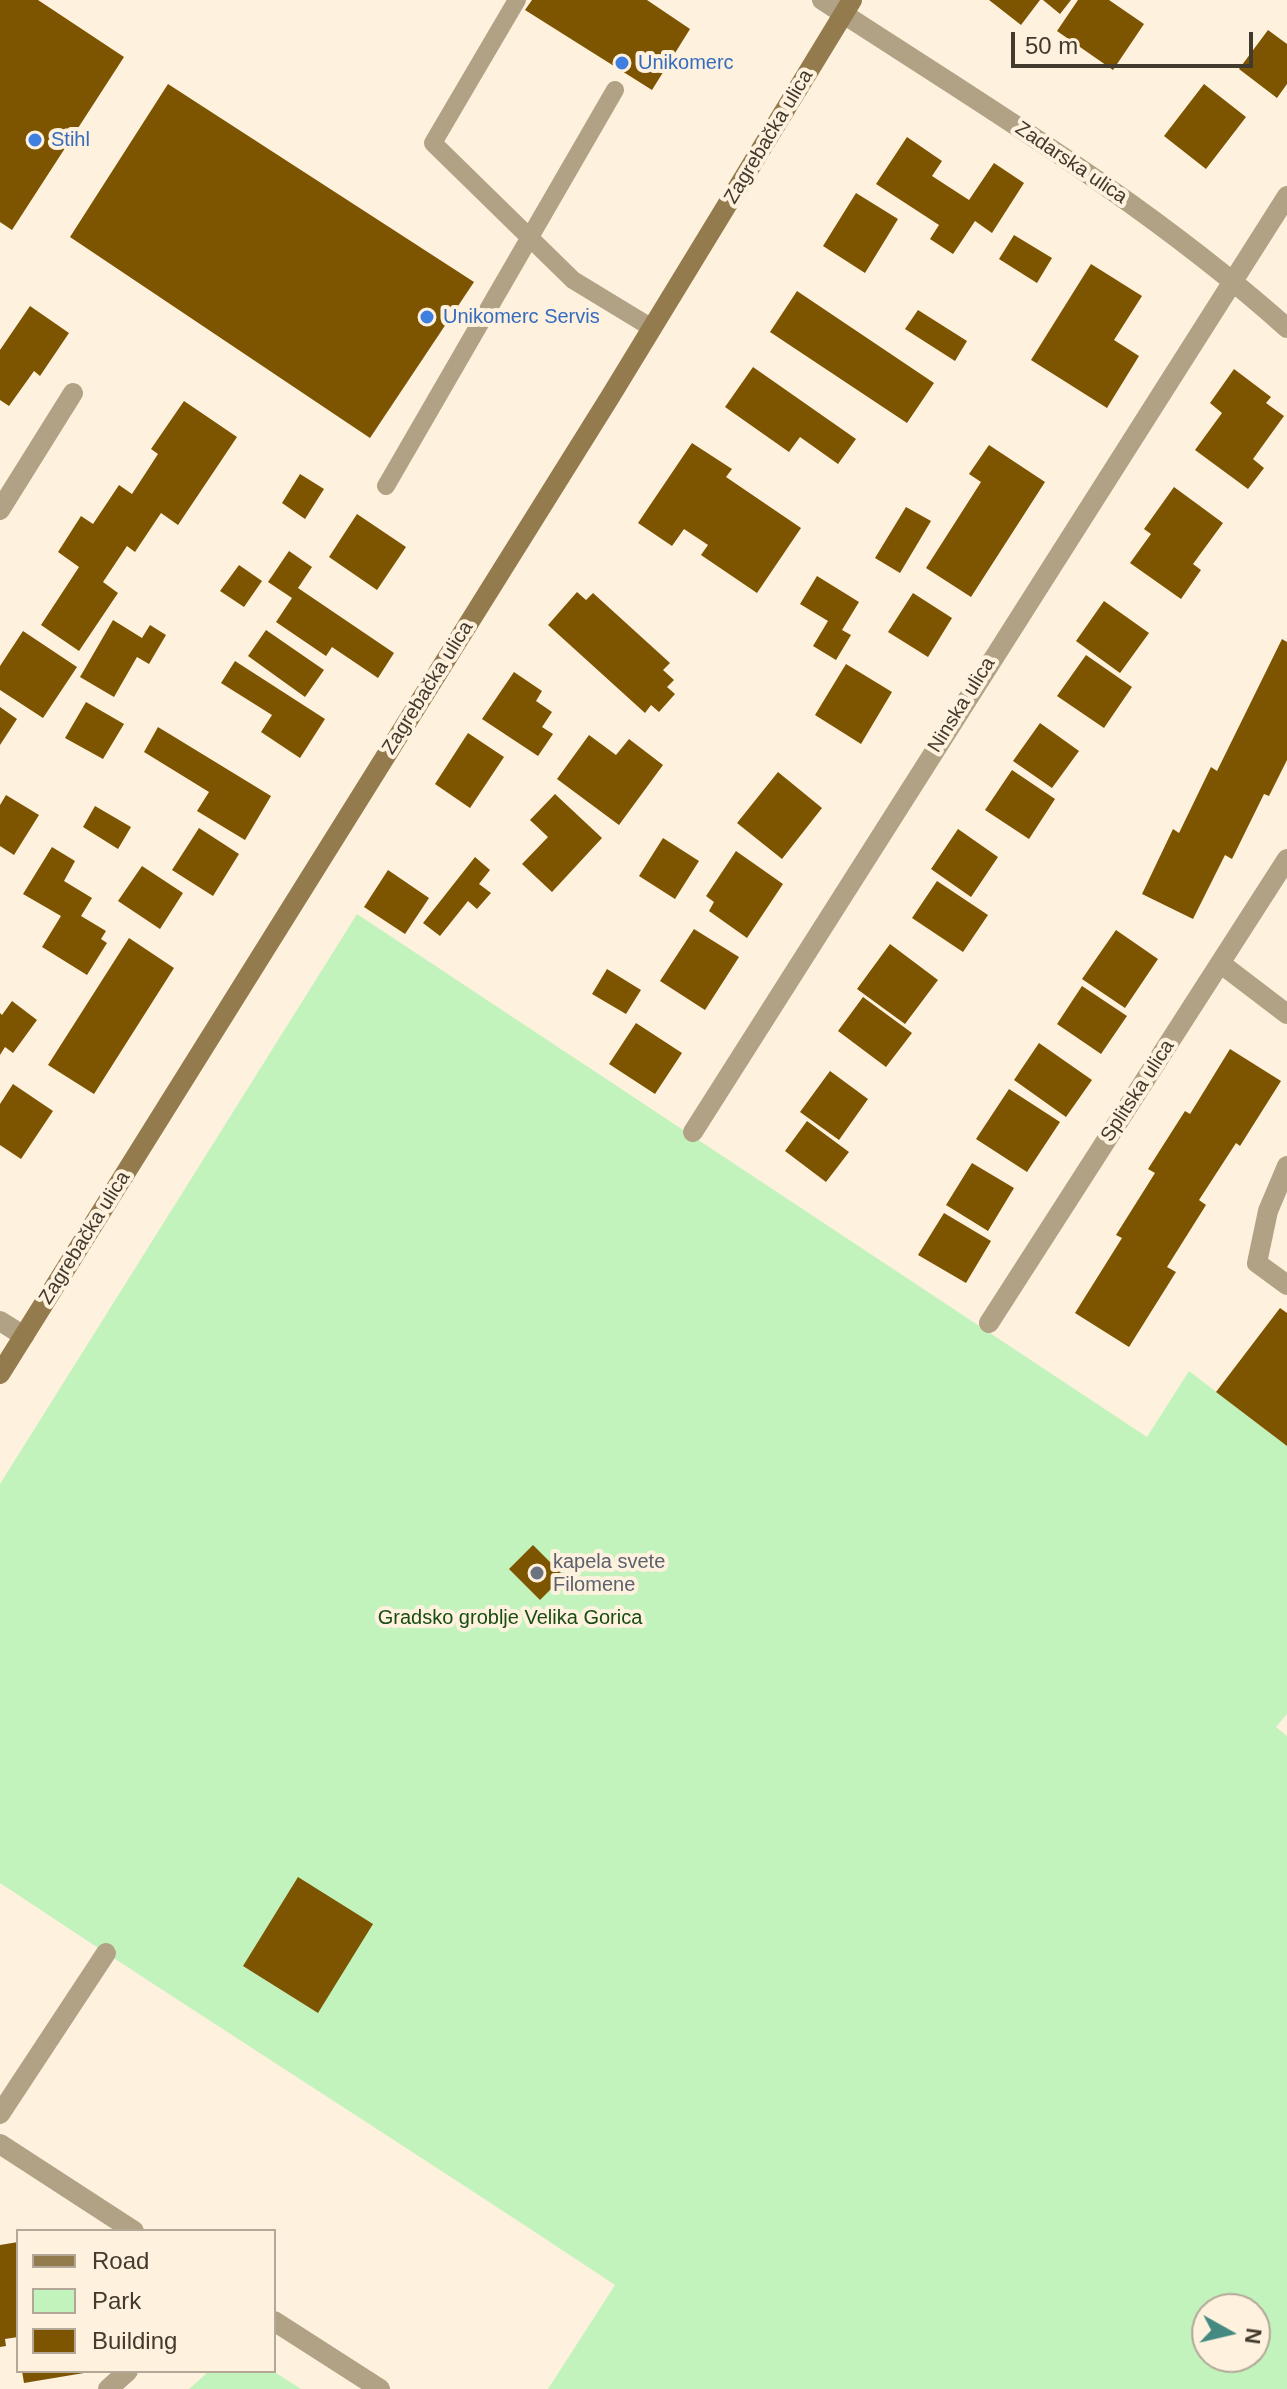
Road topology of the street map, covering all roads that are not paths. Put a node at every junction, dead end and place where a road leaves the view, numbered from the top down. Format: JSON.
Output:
{"nodes":[{"id":1,"x":517,"y":0,"type":"edge"},
{"id":2,"x":822,"y":0,"type":"edge"},
{"id":3,"x":846,"y":5,"type":"edge"},
{"id":4,"x":615,"y":90,"type":"dead end"},
{"id":5,"x":1287,"y":196,"type":"edge"},
{"id":6,"x":529,"y":238,"type":"junction"},
{"id":7,"x":1232,"y":279,"type":"junction"},
{"id":8,"x":652,"y":328,"type":"junction"},
{"id":9,"x":1287,"y":328,"type":"edge"},
{"id":10,"x":73,"y":393,"type":"dead end"},
{"id":11,"x":386,"y":486,"type":"dead end"},
{"id":12,"x":0,"y":510,"type":"edge"},
{"id":13,"x":1287,"y":859,"type":"edge"},
{"id":14,"x":1220,"y":963,"type":"junction"},
{"id":15,"x":1287,"y":1014,"type":"edge"},
{"id":16,"x":693,"y":1132,"type":"dead end"},
{"id":17,"x":1287,"y":1166,"type":"edge"},
{"id":18,"x":1287,"y":1285,"type":"edge"},
{"id":19,"x":0,"y":1321,"type":"edge"},
{"id":20,"x":989,"y":1323,"type":"dead end"},
{"id":21,"x":24,"y":1336,"type":"junction"},
{"id":22,"x":0,"y":1374,"type":"edge"},
{"id":23,"x":106,"y":1953,"type":"dead end"},
{"id":24,"x":0,"y":2114,"type":"edge"},
{"id":25,"x":0,"y":2144,"type":"edge"},
{"id":26,"x":131,"y":2229,"type":"edge"},
{"id":27,"x":276,"y":2322,"type":"edge"},
{"id":28,"x":126,"y":2373,"type":"edge"},
{"id":29,"x":108,"y":2389,"type":"edge"},
{"id":30,"x":380,"y":2389,"type":"edge"}],
"edges":[{"from":1,"to":6,"type":"lane"},
{"from":2,"to":3,"type":"street","name":"Zadarska ulica"},
{"from":3,"to":7,"type":"street","name":"Zadarska ulica"},
{"from":3,"to":8,"type":"main road","name":"Zagrebačka ulica"},
{"from":4,"to":6,"type":"lane"},
{"from":5,"to":7,"type":"street","name":"Ninska ulica"},
{"from":6,"to":8,"type":"lane"},
{"from":6,"to":11,"type":"lane"},
{"from":7,"to":9,"type":"street","name":"Zadarska ulica"},
{"from":7,"to":16,"type":"street","name":"Ninska ulica"},
{"from":8,"to":21,"type":"main road","name":"Zagrebačka ulica"},
{"from":10,"to":12,"type":"street"},
{"from":13,"to":14,"type":"street","name":"Splitska ulica"},
{"from":14,"to":15,"type":"street"},
{"from":14,"to":20,"type":"street","name":"Splitska ulica"},
{"from":17,"to":18,"type":"street"},
{"from":19,"to":21,"type":"street"},
{"from":21,"to":22,"type":"main road","name":"Zagrebačka ulica"},
{"from":23,"to":24,"type":"street"},
{"from":25,"to":26,"type":"street"},
{"from":27,"to":30,"type":"street"},
{"from":28,"to":29,"type":"street"}]}
